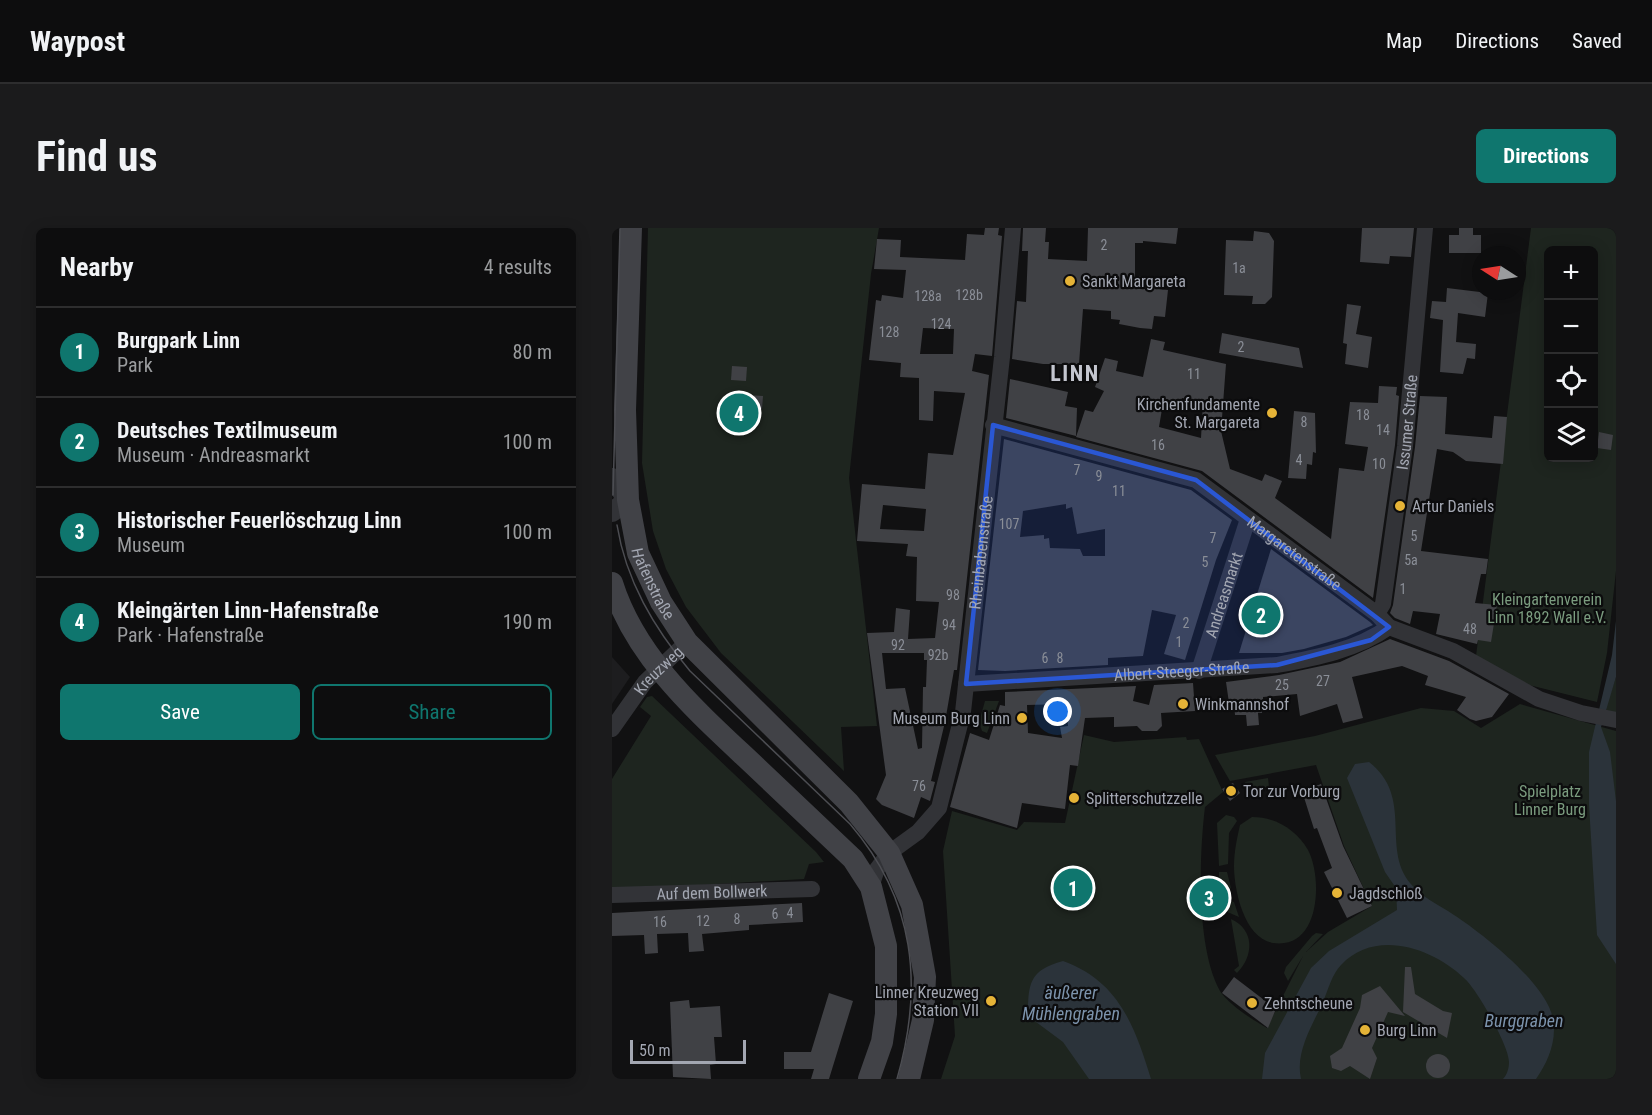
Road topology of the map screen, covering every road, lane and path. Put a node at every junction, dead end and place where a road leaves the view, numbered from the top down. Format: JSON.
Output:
{"nodes":[{"id":1,"x":631,"y":228,"type":"edge"},
{"id":2,"x":1013,"y":228,"type":"edge"},
{"id":3,"x":1425,"y":228,"type":"edge"},
{"id":4,"x":993,"y":425,"type":"junction"},
{"id":5,"x":612,"y":478,"type":"edge"},
{"id":6,"x":620,"y":506,"type":"edge"},
{"id":7,"x":1248,"y":519,"type":"junction"},
{"id":8,"x":612,"y":584,"type":"edge"},
{"id":9,"x":1377,"y":614,"type":"junction"},
{"id":10,"x":1389,"y":627,"type":"junction"},
{"id":11,"x":687,"y":642,"type":"junction"},
{"id":12,"x":658,"y":668,"type":"junction"},
{"id":13,"x":1199,"y":671,"type":"junction"},
{"id":14,"x":966,"y":684,"type":"junction"},
{"id":15,"x":1616,"y":720,"type":"edge"},
{"id":16,"x":612,"y":729,"type":"edge"},
{"id":17,"x":889,"y":853,"type":"junction"},
{"id":18,"x":871,"y":887,"type":"junction"},
{"id":19,"x":812,"y":889,"type":"dead end"},
{"id":20,"x":612,"y":895,"type":"edge"},
{"id":21,"x":869,"y":1079,"type":"edge"},
{"id":22,"x":909,"y":1079,"type":"edge"}],
"edges":[{"from":1,"to":6,"type":"main road","name":"Hafenstraße"},
{"from":2,"to":4,"type":"street","name":"Rheinbabenstraße"},
{"from":3,"to":9,"type":"street","name":"Issumer Straße"},
{"from":4,"to":7,"type":"street","name":"Margaretenstraße"},
{"from":4,"to":14,"type":"street","name":"Rheinbabenstraße"},
{"from":5,"to":6,"type":"street"},
{"from":6,"to":11,"type":"main road","name":"Hafenstraße"},
{"from":7,"to":9,"type":"street","name":"Margaretenstraße"},
{"from":7,"to":13,"type":"street","name":"Andreasmarkt"},
{"from":8,"to":12,"type":"main road"},
{"from":9,"to":10,"type":"street","name":"Margaretenstraße"},
{"from":10,"to":13,"type":"street","name":"Albert-Steeger-Straße"},
{"from":10,"to":15,"type":"street","name":"Margaretenstraße"},
{"from":11,"to":12,"type":"street","name":"Kreuzweg"},
{"from":11,"to":17,"type":"main road","name":"Hafenstraße"},
{"from":12,"to":16,"type":"street","name":"Kreuzweg"},
{"from":12,"to":18,"type":"main road"},
{"from":13,"to":14,"type":"street","name":"Albert-Steeger-Straße"},
{"from":14,"to":17,"type":"street","name":"Rheinbabenstraße"},
{"from":17,"to":18,"type":"street","name":"Rheinbabenstraße"},
{"from":17,"to":22,"type":"main road"},
{"from":18,"to":21,"type":"main road"},
{"from":19,"to":20,"type":"street","name":"Auf dem Bollwerk"}]}
